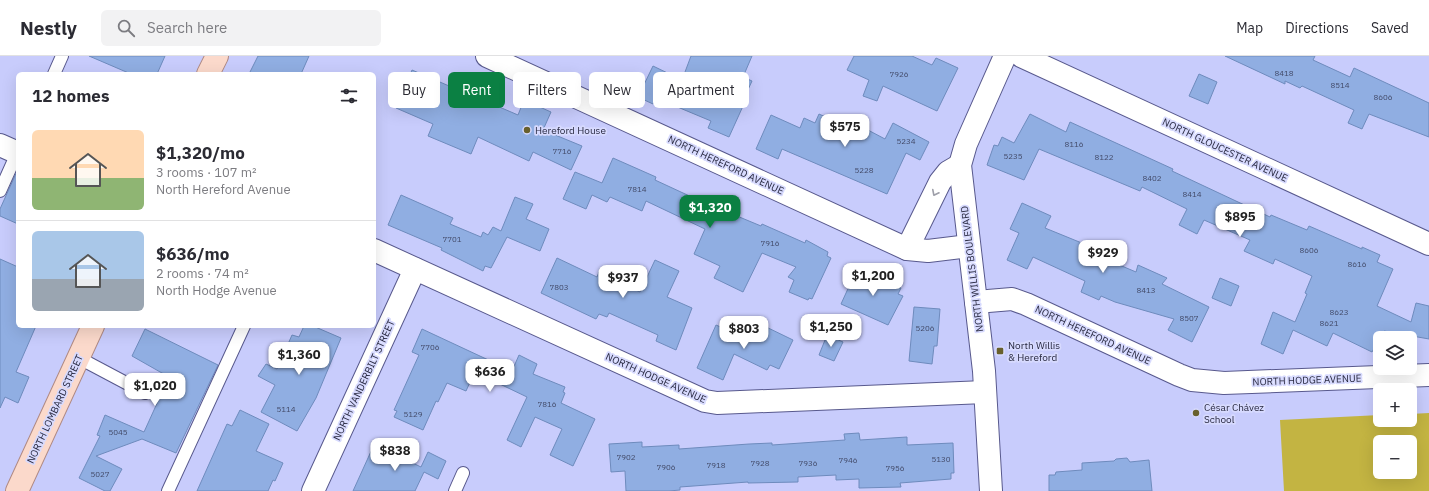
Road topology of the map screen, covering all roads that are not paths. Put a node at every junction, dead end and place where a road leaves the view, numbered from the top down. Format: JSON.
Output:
{"nodes":[{"id":1,"x":62,"y":56,"type":"edge"},
{"id":2,"x":216,"y":56,"type":"edge"},
{"id":3,"x":487,"y":56,"type":"edge"},
{"id":4,"x":1005,"y":56,"type":"edge"},
{"id":5,"x":1021,"y":56,"type":"edge"},
{"id":6,"x":55,"y":72,"type":"edge"},
{"id":7,"x":209,"y":72,"type":"edge"},
{"id":8,"x":13,"y":151,"type":"edge"},
{"id":9,"x":960,"y":165,"type":"junction"},
{"id":10,"x":0,"y":191,"type":"edge"},
{"id":11,"x":1429,"y":244,"type":"edge"},
{"id":12,"x":969,"y":246,"type":"junction"},
{"id":13,"x":907,"y":248,"type":"junction"},
{"id":14,"x":376,"y":251,"type":"edge"},
{"id":15,"x":415,"y":269,"type":"junction"},
{"id":16,"x":976,"y":302,"type":"junction"},
{"id":17,"x":92,"y":328,"type":"edge"},
{"id":18,"x":243,"y":328,"type":"edge"},
{"id":19,"x":79,"y":358,"type":"junction"},
{"id":20,"x":1429,"y":375,"type":"edge"},
{"id":21,"x":1209,"y":383,"type":"joint"},
{"id":22,"x":985,"y":392,"type":"junction"},
{"id":23,"x":145,"y":393,"type":"dead end"},
{"id":24,"x":464,"y":473,"type":"dead end"},
{"id":25,"x":18,"y":491,"type":"edge"},
{"id":26,"x":168,"y":491,"type":"edge"},
{"id":27,"x":313,"y":491,"type":"edge"},
{"id":28,"x":455,"y":491,"type":"edge"},
{"id":29,"x":991,"y":491,"type":"edge"}],
"edges":[{"from":1,"to":6,"type":"lane"},
{"from":2,"to":7,"type":"main road"},
{"from":3,"to":13,"type":"street","name":"NORTH HEREFORD AVENUE"},
{"from":4,"to":9,"type":"street","name":"NORTH WILLIS BOULEVARD"},
{"from":5,"to":11,"type":"street","name":"NORTH GLOUCESTER AVENUE"},
{"from":8,"to":10,"type":"lane"},
{"from":9,"to":12,"type":"street","name":"NORTH WILLIS BOULEVARD"},
{"from":9,"to":13,"type":"street","one_way":true},
{"from":12,"to":13,"type":"street","name":"NORTH HEREFORD AVENUE"},
{"from":12,"to":16,"type":"street","name":"NORTH WILLIS BOULEVARD"},
{"from":14,"to":15,"type":"street","name":"NORTH HODGE AVENUE"},
{"from":15,"to":22,"type":"street","name":"NORTH HODGE AVENUE"},
{"from":15,"to":27,"type":"street","name":"NORTH VANDERBILT STREET"},
{"from":16,"to":21,"type":"street","name":"NORTH HEREFORD AVENUE"},
{"from":16,"to":22,"type":"street","name":"NORTH WILLIS BOULEVARD"},
{"from":17,"to":19,"type":"main road","name":"NORTH LOMBARD STREET"},
{"from":18,"to":26,"type":"lane"},
{"from":19,"to":23,"type":"lane"},
{"from":19,"to":25,"type":"main road","name":"NORTH LOMBARD STREET"},
{"from":20,"to":21,"type":"street","name":"NORTH HODGE AVENUE"},
{"from":22,"to":29,"type":"street","name":"NORTH WILLIS BOULEVARD"},
{"from":24,"to":28,"type":"lane"}]}
